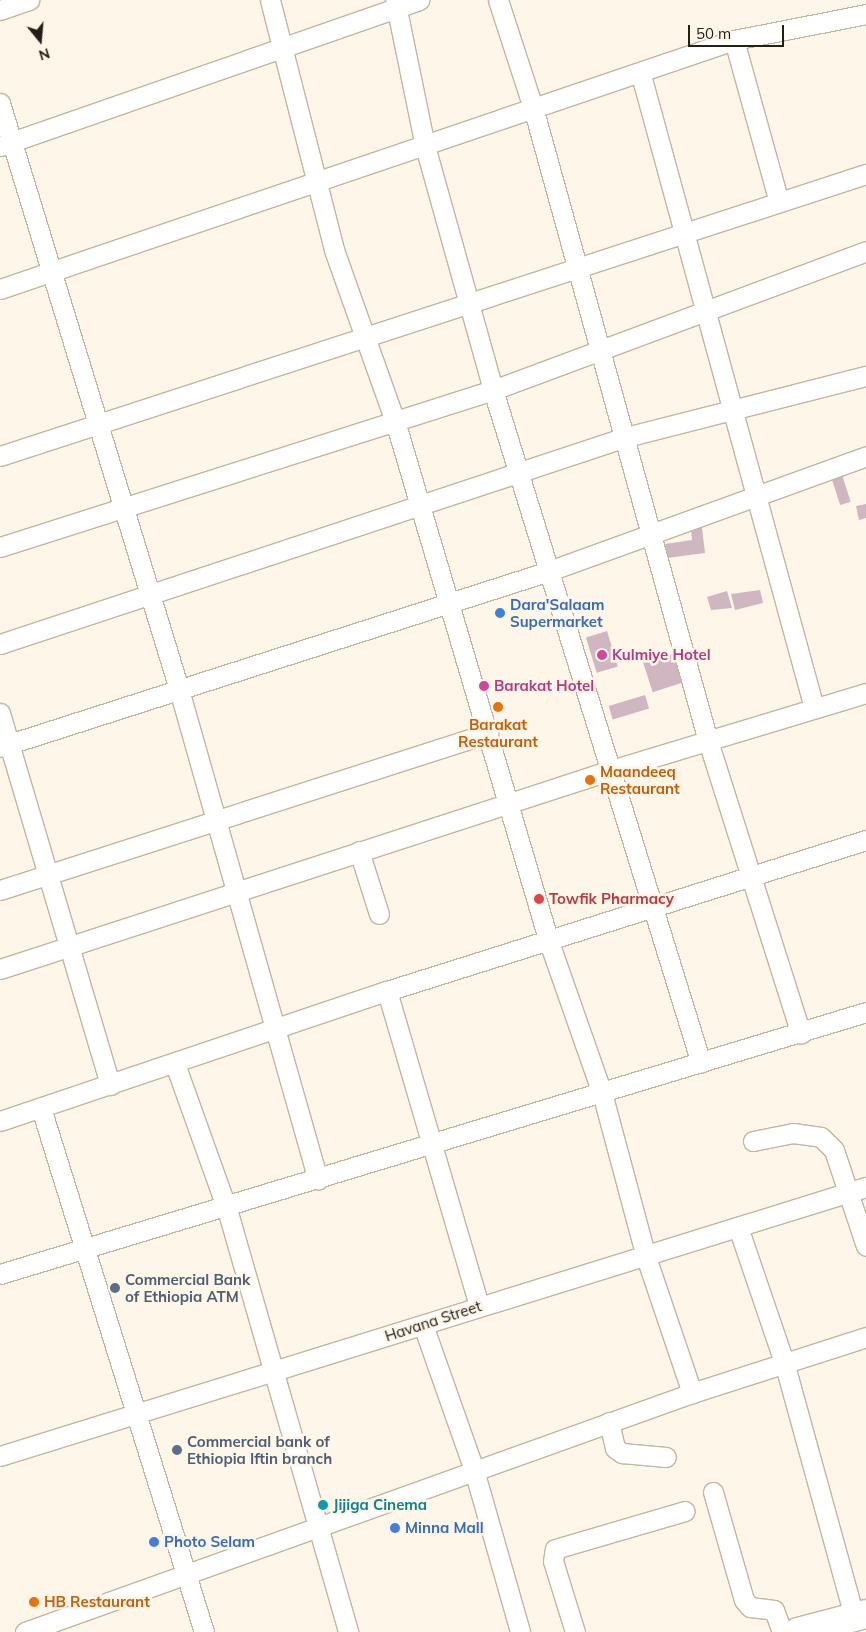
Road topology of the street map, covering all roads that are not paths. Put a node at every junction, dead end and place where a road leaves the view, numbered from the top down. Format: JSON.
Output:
{"nodes":[{"id":1,"x":30,"y":0,"type":"edge"},
{"id":2,"x":270,"y":0,"type":"edge"},
{"id":3,"x":419,"y":0,"type":"edge"},
{"id":4,"x":498,"y":0,"type":"edge"},
{"id":5,"x":396,"y":4,"type":"edge"},
{"id":6,"x":0,"y":10,"type":"edge"},
{"id":7,"x":865,"y":17,"type":"edge"},
{"id":8,"x":734,"y":40,"type":"junction"},
{"id":9,"x":283,"y":49,"type":"junction"},
{"id":10,"x":641,"y":75,"type":"junction"},
{"id":11,"x":0,"y":103,"type":"edge"},
{"id":12,"x":534,"y":111,"type":"junction"},
{"id":13,"x":6,"y":144,"type":"edge"},
{"id":14,"x":425,"y":146,"type":"junction"},
{"id":15,"x":866,"y":174,"type":"edge"},
{"id":16,"x":320,"y":180,"type":"junction"},
{"id":17,"x":779,"y":202,"type":"junction"},
{"id":18,"x":684,"y":233,"type":"junction"},
{"id":19,"x":866,"y":251,"type":"edge"},
{"id":20,"x":577,"y":266,"type":"junction"},
{"id":21,"x":54,"y":270,"type":"junction"},
{"id":22,"x":0,"y":289,"type":"edge"},
{"id":23,"x":468,"y":301,"type":"junction"},
{"id":24,"x":705,"y":312,"type":"junction"},
{"id":25,"x":368,"y":336,"type":"junction"},
{"id":26,"x":602,"y":352,"type":"junction"},
{"id":27,"x":866,"y":376,"type":"edge"},
{"id":28,"x":493,"y":390,"type":"junction"},
{"id":29,"x":735,"y":410,"type":"junction"},
{"id":30,"x":395,"y":421,"type":"junction"},
{"id":31,"x":100,"y":426,"type":"junction"},
{"id":32,"x":626,"y":437,"type":"junction"},
{"id":33,"x":0,"y":456,"type":"edge"},
{"id":34,"x":866,"y":456,"type":"edge"},
{"id":35,"x":517,"y":474,"type":"junction"},
{"id":36,"x":756,"y":497,"type":"junction"},
{"id":37,"x":421,"y":506,"type":"junction"},
{"id":38,"x":125,"y":510,"type":"junction"},
{"id":39,"x":652,"y":530,"type":"junction"},
{"id":40,"x":0,"y":546,"type":"edge"},
{"id":41,"x":549,"y":571,"type":"junction"},
{"id":42,"x":151,"y":596,"type":"junction"},
{"id":43,"x":450,"y":604,"type":"junction"},
{"id":44,"x":0,"y":644,"type":"edge"},
{"id":45,"x":178,"y":686,"type":"junction"},
{"id":46,"x":866,"y":693,"type":"edge"},
{"id":47,"x":814,"y":708,"type":"junction"},
{"id":48,"x":0,"y":713,"type":"edge"},
{"id":49,"x":488,"y":733,"type":"junction"},
{"id":50,"x":708,"y":741,"type":"junction"},
{"id":51,"x":4,"y":745,"type":"edge"},
{"id":52,"x":611,"y":770,"type":"junction"},
{"id":53,"x":508,"y":804,"type":"junction"},
{"id":54,"x":215,"y":821,"type":"junction"},
{"id":55,"x":866,"y":840,"type":"edge"},
{"id":56,"x":360,"y":851,"type":"junction"},
{"id":57,"x":47,"y":875,"type":"junction"},
{"id":58,"x":750,"y":879,"type":"junction"},
{"id":59,"x":0,"y":890,"type":"edge"},
{"id":60,"x":234,"y":891,"type":"junction"},
{"id":61,"x":654,"y":907,"type":"junction"},
{"id":62,"x":379,"y":914,"type":"dead end"},
{"id":63,"x":548,"y":939,"type":"junction"},
{"id":64,"x":68,"y":947,"type":"junction"},
{"id":65,"x":0,"y":969,"type":"edge"},
{"id":66,"x":387,"y":991,"type":"junction"},
{"id":67,"x":866,"y":1012,"type":"edge"},
{"id":68,"x":278,"y":1031,"type":"junction"},
{"id":69,"x":801,"y":1034,"type":"junction"},
{"id":70,"x":701,"y":1063,"type":"junction"},
{"id":71,"x":175,"y":1064,"type":"junction"},
{"id":72,"x":110,"y":1085,"type":"junction"},
{"id":73,"x":602,"y":1093,"type":"junction"},
{"id":74,"x":41,"y":1108,"type":"junction"},
{"id":75,"x":0,"y":1121,"type":"edge"},
{"id":76,"x":752,"y":1141,"type":"dead end"},
{"id":77,"x":431,"y":1145,"type":"junction"},
{"id":78,"x":318,"y":1180,"type":"junction"},
{"id":79,"x":866,"y":1187,"type":"edge"},
{"id":80,"x":848,"y":1193,"type":"junction"},
{"id":81,"x":227,"y":1209,"type":"junction"},
{"id":82,"x":738,"y":1227,"type":"junction"},
{"id":83,"x":866,"y":1246,"type":"edge"},
{"id":84,"x":84,"y":1250,"type":"junction"},
{"id":85,"x":646,"y":1257,"type":"junction"},
{"id":86,"x":0,"y":1274,"type":"edge"},
{"id":87,"x":479,"y":1306,"type":"junction"},
{"id":88,"x":424,"y":1325,"type":"junction"},
{"id":89,"x":866,"y":1337,"type":"edge"},
{"id":90,"x":784,"y":1362,"type":"junction"},
{"id":91,"x":272,"y":1372,"type":"junction"},
{"id":92,"x":692,"y":1393,"type":"junction"},
{"id":93,"x":135,"y":1414,"type":"junction"},
{"id":94,"x":609,"y":1422,"type":"junction"},
{"id":95,"x":0,"y":1456,"type":"edge"},
{"id":96,"x":666,"y":1457,"type":"dead end"},
{"id":97,"x":474,"y":1470,"type":"junction"},
{"id":98,"x":713,"y":1492,"type":"dead end"},
{"id":99,"x":685,"y":1511,"type":"dead end"},
{"id":100,"x":319,"y":1527,"type":"junction"},
{"id":101,"x":188,"y":1575,"type":"junction"},
{"id":102,"x":860,"y":1615,"type":"edge"},
{"id":103,"x":25,"y":1632,"type":"edge"},
{"id":104,"x":204,"y":1632,"type":"edge"},
{"id":105,"x":348,"y":1632,"type":"edge"},
{"id":106,"x":520,"y":1632,"type":"edge"},
{"id":107,"x":575,"y":1632,"type":"edge"},
{"id":108,"x":782,"y":1632,"type":"edge"},
{"id":109,"x":798,"y":1632,"type":"edge"}],
"edges":[{"from":1,"to":6,"type":"street"},
{"from":2,"to":9,"type":"street"},
{"from":3,"to":5,"type":"street"},
{"from":4,"to":12,"type":"street"},
{"from":5,"to":9,"type":"street"},
{"from":5,"to":14,"type":"street"},
{"from":7,"to":8,"type":"street"},
{"from":8,"to":10,"type":"street"},
{"from":8,"to":17,"type":"street"},
{"from":9,"to":13,"type":"street"},
{"from":9,"to":16,"type":"street"},
{"from":10,"to":12,"type":"street"},
{"from":10,"to":18,"type":"street"},
{"from":11,"to":13,"type":"street"},
{"from":12,"to":14,"type":"street"},
{"from":12,"to":20,"type":"street"},
{"from":13,"to":21,"type":"street"},
{"from":14,"to":16,"type":"street"},
{"from":14,"to":23,"type":"street"},
{"from":15,"to":17,"type":"street"},
{"from":16,"to":21,"type":"street"},
{"from":16,"to":25,"type":"street"},
{"from":17,"to":18,"type":"street"},
{"from":18,"to":20,"type":"street"},
{"from":18,"to":24,"type":"street"},
{"from":19,"to":24,"type":"street"},
{"from":20,"to":23,"type":"street"},
{"from":20,"to":26,"type":"street"},
{"from":21,"to":22,"type":"street"},
{"from":21,"to":31,"type":"street"},
{"from":23,"to":25,"type":"street"},
{"from":23,"to":28,"type":"street"},
{"from":24,"to":26,"type":"street"},
{"from":24,"to":29,"type":"street"},
{"from":25,"to":30,"type":"street"},
{"from":25,"to":31,"type":"street"},
{"from":26,"to":28,"type":"street"},
{"from":26,"to":32,"type":"street"},
{"from":27,"to":29,"type":"street"},
{"from":28,"to":30,"type":"street"},
{"from":28,"to":35,"type":"street"},
{"from":29,"to":32,"type":"street"},
{"from":29,"to":36,"type":"street"},
{"from":30,"to":37,"type":"street"},
{"from":30,"to":38,"type":"street"},
{"from":31,"to":33,"type":"street"},
{"from":31,"to":38,"type":"street"},
{"from":32,"to":35,"type":"street"},
{"from":32,"to":39,"type":"street"},
{"from":34,"to":36,"type":"street"},
{"from":35,"to":37,"type":"street"},
{"from":35,"to":41,"type":"street"},
{"from":36,"to":39,"type":"street"},
{"from":36,"to":47,"type":"street"},
{"from":37,"to":42,"type":"street"},
{"from":37,"to":43,"type":"street"},
{"from":38,"to":40,"type":"street"},
{"from":38,"to":42,"type":"street"},
{"from":39,"to":41,"type":"street"},
{"from":39,"to":50,"type":"street"},
{"from":41,"to":43,"type":"street"},
{"from":41,"to":52,"type":"street"},
{"from":42,"to":44,"type":"street"},
{"from":42,"to":45,"type":"street"},
{"from":43,"to":45,"type":"street"},
{"from":43,"to":49,"type":"street"},
{"from":45,"to":51,"type":"street"},
{"from":45,"to":54,"type":"street"},
{"from":46,"to":47,"type":"street"},
{"from":47,"to":50,"type":"street"},
{"from":48,"to":51,"type":"street"},
{"from":49,"to":53,"type":"street"},
{"from":49,"to":54,"type":"street"},
{"from":50,"to":52,"type":"street"},
{"from":50,"to":58,"type":"street"},
{"from":51,"to":57,"type":"street"},
{"from":52,"to":53,"type":"street"},
{"from":52,"to":61,"type":"street"},
{"from":53,"to":56,"type":"street"},
{"from":53,"to":63,"type":"street"},
{"from":54,"to":57,"type":"street"},
{"from":54,"to":60,"type":"street"},
{"from":55,"to":58,"type":"street"},
{"from":56,"to":60,"type":"street"},
{"from":56,"to":62,"type":"street"},
{"from":57,"to":59,"type":"street"},
{"from":57,"to":64,"type":"street"},
{"from":58,"to":61,"type":"street"},
{"from":58,"to":69,"type":"street"},
{"from":60,"to":64,"type":"street"},
{"from":60,"to":68,"type":"street"},
{"from":61,"to":63,"type":"street"},
{"from":61,"to":70,"type":"street"},
{"from":63,"to":66,"type":"street"},
{"from":63,"to":73,"type":"street"},
{"from":64,"to":65,"type":"street"},
{"from":64,"to":72,"type":"street"},
{"from":66,"to":68,"type":"street"},
{"from":66,"to":77,"type":"street"},
{"from":67,"to":69,"type":"street"},
{"from":68,"to":71,"type":"street"},
{"from":68,"to":78,"type":"street"},
{"from":69,"to":70,"type":"street"},
{"from":70,"to":73,"type":"street"},
{"from":71,"to":72,"type":"street"},
{"from":71,"to":81,"type":"street"},
{"from":72,"to":74,"type":"street"},
{"from":73,"to":77,"type":"street"},
{"from":73,"to":85,"type":"street"},
{"from":74,"to":75,"type":"street"},
{"from":74,"to":84,"type":"street"},
{"from":76,"to":80,"type":"street"},
{"from":77,"to":78,"type":"street"},
{"from":77,"to":87,"type":"street"},
{"from":78,"to":81,"type":"street"},
{"from":79,"to":80,"type":"street","name":"Havana Street"},
{"from":80,"to":82,"type":"street","name":"Havana Street"},
{"from":80,"to":83,"type":"street"},
{"from":81,"to":84,"type":"street"},
{"from":81,"to":91,"type":"street"},
{"from":82,"to":85,"type":"street","name":"Havana Street"},
{"from":82,"to":90,"type":"street"},
{"from":84,"to":86,"type":"street"},
{"from":84,"to":93,"type":"street"},
{"from":85,"to":87,"type":"street","name":"Havana Street"},
{"from":85,"to":92,"type":"street"},
{"from":87,"to":88,"type":"street","name":"Havana Street"},
{"from":88,"to":91,"type":"street","name":"Havana Street"},
{"from":88,"to":97,"type":"street"},
{"from":89,"to":90,"type":"street"},
{"from":90,"to":92,"type":"street"},
{"from":90,"to":102,"type":"street"},
{"from":91,"to":93,"type":"street","name":"Havana Street"},
{"from":91,"to":100,"type":"street"},
{"from":92,"to":94,"type":"street"},
{"from":93,"to":95,"type":"street","name":"Havana Street"},
{"from":93,"to":101,"type":"street"},
{"from":94,"to":96,"type":"street"},
{"from":94,"to":97,"type":"street"},
{"from":97,"to":100,"type":"street"},
{"from":97,"to":106,"type":"street"},
{"from":98,"to":108,"type":"street"},
{"from":99,"to":107,"type":"street"},
{"from":100,"to":101,"type":"street"},
{"from":100,"to":105,"type":"street"},
{"from":101,"to":103,"type":"street"},
{"from":101,"to":104,"type":"street"},
{"from":102,"to":109,"type":"highway"}]}
